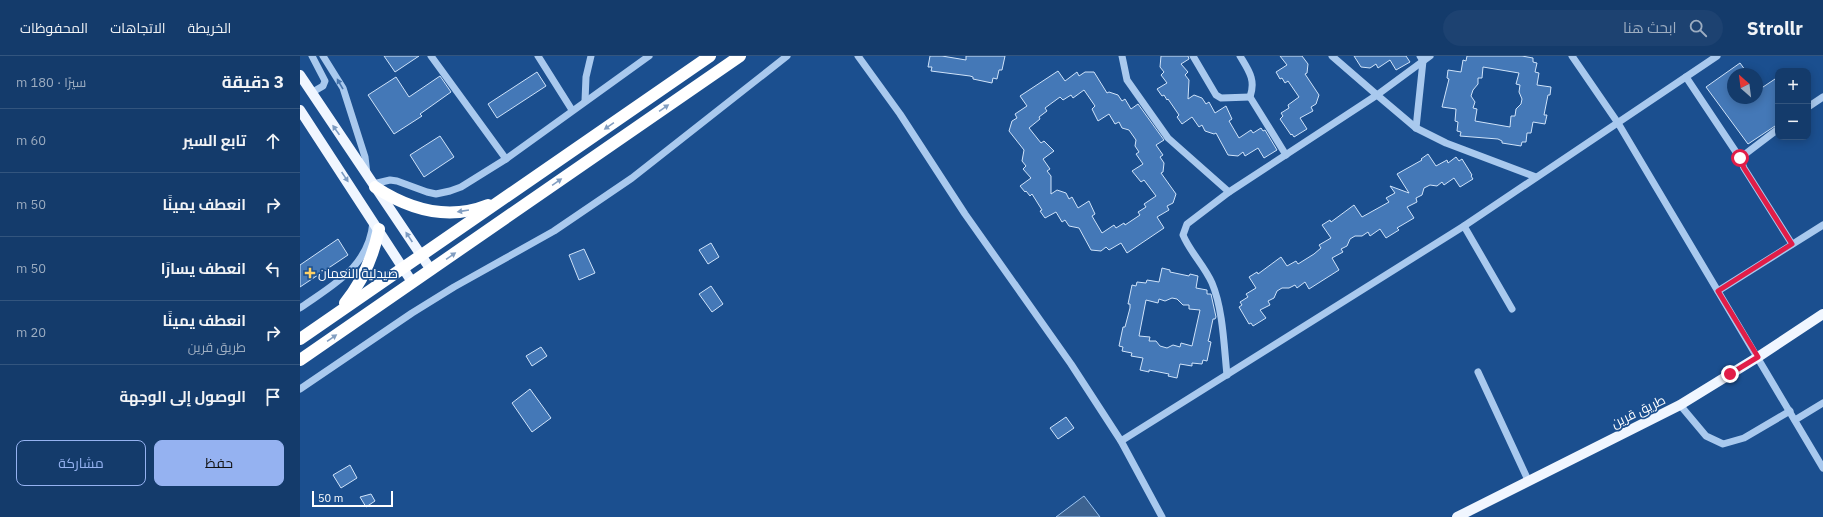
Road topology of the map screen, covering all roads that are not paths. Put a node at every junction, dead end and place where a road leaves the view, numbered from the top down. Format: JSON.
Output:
{"nodes":[{"id":1,"x":312,"y":56,"type":"edge"},
{"id":2,"x":323,"y":56,"type":"edge"},
{"id":3,"x":431,"y":56,"type":"edge"},
{"id":4,"x":538,"y":56,"type":"edge"},
{"id":5,"x":591,"y":56,"type":"edge"},
{"id":6,"x":649,"y":56,"type":"edge"},
{"id":7,"x":710,"y":56,"type":"edge"},
{"id":8,"x":740,"y":56,"type":"edge"},
{"id":9,"x":787,"y":56,"type":"edge"},
{"id":10,"x":858,"y":56,"type":"edge"},
{"id":11,"x":1122,"y":56,"type":"edge"},
{"id":12,"x":1193,"y":56,"type":"edge"},
{"id":13,"x":1240,"y":56,"type":"edge"},
{"id":14,"x":1332,"y":56,"type":"edge"},
{"id":15,"x":1430,"y":56,"type":"edge"},
{"id":16,"x":1572,"y":56,"type":"edge"},
{"id":17,"x":1717,"y":56,"type":"edge"},
{"id":18,"x":1422,"y":58,"type":"edge"},
{"id":19,"x":300,"y":75,"type":"edge"},
{"id":20,"x":1686,"y":77,"type":"junction"},
{"id":21,"x":311,"y":93,"type":"junction"},
{"id":22,"x":1377,"y":95,"type":"junction"},
{"id":23,"x":1250,"y":97,"type":"junction"},
{"id":24,"x":1823,"y":97,"type":"edge"},
{"id":25,"x":585,"y":101,"type":"junction"},
{"id":26,"x":1811,"y":105,"type":"edge"},
{"id":27,"x":300,"y":110,"type":"edge"},
{"id":28,"x":572,"y":110,"type":"junction"},
{"id":29,"x":1618,"y":123,"type":"junction"},
{"id":30,"x":1416,"y":128,"type":"junction"},
{"id":31,"x":1775,"y":130,"type":"edge"},
{"id":32,"x":1286,"y":155,"type":"junction"},
{"id":33,"x":1740,"y":158,"type":"junction"},
{"id":34,"x":506,"y":159,"type":"junction"},
{"id":35,"x":367,"y":174,"type":"junction"},
{"id":36,"x":1536,"y":177,"type":"junction"},
{"id":37,"x":374,"y":186,"type":"junction"},
{"id":38,"x":1229,"y":192,"type":"junction"},
{"id":39,"x":501,"y":200,"type":"junction"},
{"id":40,"x":376,"y":224,"type":"junction"},
{"id":41,"x":1823,"y":225,"type":"edge"},
{"id":42,"x":1464,"y":226,"type":"junction"},
{"id":43,"x":1792,"y":244,"type":"junction"},
{"id":44,"x":421,"y":256,"type":"junction"},
{"id":45,"x":403,"y":268,"type":"junction"},
{"id":46,"x":431,"y":270,"type":"junction"},
{"id":47,"x":412,"y":282,"type":"junction"},
{"id":48,"x":1718,"y":291,"type":"junction"},
{"id":49,"x":300,"y":308,"type":"edge"},
{"id":50,"x":1512,"y":309,"type":"dead end"},
{"id":51,"x":1823,"y":314,"type":"edge"},
{"id":52,"x":329,"y":319,"type":"junction"},
{"id":53,"x":300,"y":339,"type":"edge"},
{"id":54,"x":1758,"y":357,"type":"junction"},
{"id":55,"x":300,"y":360,"type":"edge"},
{"id":56,"x":1478,"y":372,"type":"dead end"},
{"id":57,"x":1227,"y":375,"type":"junction"},
{"id":58,"x":300,"y":389,"type":"edge"},
{"id":59,"x":1823,"y":403,"type":"edge"},
{"id":60,"x":1680,"y":405,"type":"junction"},
{"id":61,"x":1790,"y":411,"type":"junction"},
{"id":62,"x":1794,"y":420,"type":"junction"},
{"id":63,"x":1121,"y":441,"type":"junction"},
{"id":64,"x":1820,"y":458,"type":"edge"},
{"id":65,"x":1823,"y":468,"type":"edge"},
{"id":66,"x":1528,"y":480,"type":"junction"},
{"id":67,"x":1162,"y":517,"type":"edge"},
{"id":68,"x":1457,"y":517,"type":"edge"}],
"edges":[{"from":1,"to":21,"type":"street"},
{"from":35,"to":2,"type":"street","one_way":true},
{"from":3,"to":34,"type":"street"},
{"from":4,"to":28,"type":"street"},
{"from":5,"to":25,"type":"street"},
{"from":6,"to":25,"type":"street"},
{"from":7,"to":39,"type":"highway","one_way":true},
{"from":46,"to":8,"type":"highway","one_way":true},
{"from":9,"to":58,"type":"street"},
{"from":10,"to":63,"type":"street"},
{"from":11,"to":38,"type":"street"},
{"from":12,"to":23,"type":"street"},
{"from":13,"to":23,"type":"street"},
{"from":14,"to":22,"type":"street"},
{"from":15,"to":18,"type":"street"},
{"from":16,"to":29,"type":"street"},
{"from":17,"to":20,"type":"street"},
{"from":18,"to":22,"type":"street"},
{"from":18,"to":30,"type":"street"},
{"from":19,"to":21,"type":"main road"},
{"from":20,"to":29,"type":"street"},
{"from":20,"to":33,"type":"street"},
{"from":35,"to":21,"type":"main road","one_way":true},
{"from":22,"to":30,"type":"street"},
{"from":22,"to":32,"type":"street"},
{"from":23,"to":32,"type":"street"},
{"from":24,"to":26,"type":"street"},
{"from":25,"to":28,"type":"street"},
{"from":27,"to":40,"type":"main road","one_way":true},
{"from":28,"to":34,"type":"street"},
{"from":29,"to":36,"type":"street"},
{"from":29,"to":48,"type":"street"},
{"from":30,"to":36,"type":"street"},
{"from":31,"to":33,"type":"street"},
{"from":32,"to":38,"type":"street"},
{"from":33,"to":43,"type":"street"},
{"from":34,"to":37,"type":"street"},
{"from":35,"to":37,"type":"main road"},
{"from":36,"to":42,"type":"street"},
{"from":39,"to":37,"type":"highway","one_way":true},
{"from":44,"to":37,"type":"main road","one_way":true},
{"from":38,"to":57,"type":"street"},
{"from":39,"to":44,"type":"highway"},
{"from":40,"to":45,"type":"main road"},
{"from":40,"to":49,"type":"street"},
{"from":40,"to":52,"type":"highway"},
{"from":41,"to":43,"type":"street"},
{"from":42,"to":50,"type":"street"},
{"from":42,"to":57,"type":"street"},
{"from":43,"to":48,"type":"street"},
{"from":44,"to":45,"type":"highway"},
{"from":44,"to":46,"type":"main road"},
{"from":45,"to":47,"type":"main road"},
{"from":45,"to":52,"type":"highway"},
{"from":46,"to":47,"type":"highway"},
{"from":55,"to":47,"type":"highway","one_way":true},
{"from":48,"to":54,"type":"street"},
{"from":51,"to":54,"type":"main road","name":"طريق قرين"},
{"from":52,"to":53,"type":"highway"},
{"from":54,"to":60,"type":"main road","name":"طريق قرين"},
{"from":54,"to":61,"type":"street"},
{"from":56,"to":66,"type":"street"},
{"from":57,"to":63,"type":"street"},
{"from":59,"to":62,"type":"street"},
{"from":60,"to":61,"type":"street"},
{"from":60,"to":66,"type":"main road","name":"طريق قرين"},
{"from":61,"to":62,"type":"street"},
{"from":62,"to":64,"type":"street"},
{"from":63,"to":67,"type":"street"},
{"from":64,"to":65,"type":"street"},
{"from":66,"to":68,"type":"main road","name":"طريق قرين"}]}
